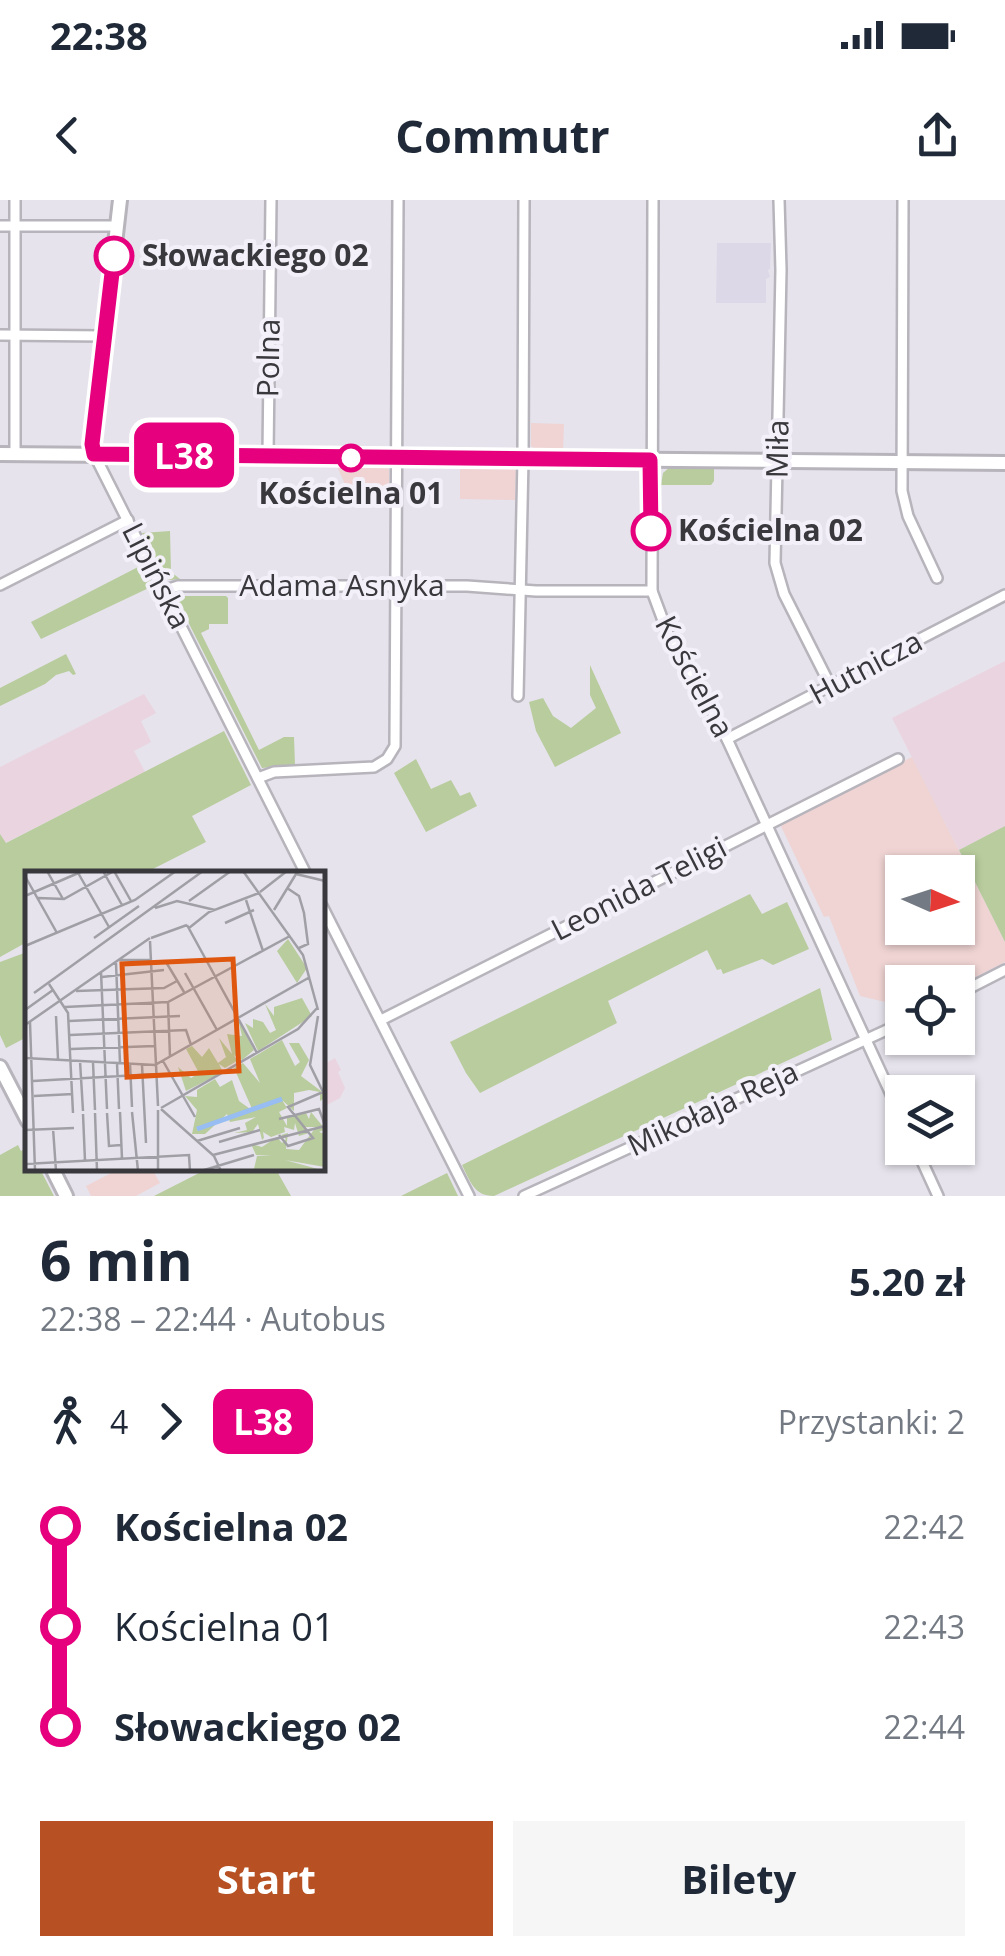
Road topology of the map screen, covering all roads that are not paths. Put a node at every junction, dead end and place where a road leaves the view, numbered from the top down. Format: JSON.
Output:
{"nodes":[{"id":1,"x":16,"y":200,"type":"edge"},
{"id":2,"x":120,"y":200,"type":"edge"},
{"id":3,"x":271,"y":200,"type":"edge"},
{"id":4,"x":398,"y":200,"type":"edge"},
{"id":5,"x":524,"y":200,"type":"edge"},
{"id":6,"x":652,"y":200,"type":"edge"},
{"id":7,"x":779,"y":200,"type":"edge"},
{"id":8,"x":903,"y":200,"type":"edge"},
{"id":9,"x":0,"y":226,"type":"edge"},
{"id":10,"x":15,"y":226,"type":"junction"},
{"id":11,"x":117,"y":226,"type":"junction"},
{"id":12,"x":0,"y":335,"type":"edge"},
{"id":13,"x":14,"y":335,"type":"junction"},
{"id":14,"x":104,"y":336,"type":"junction"},
{"id":15,"x":8,"y":454,"type":"edge"},
{"id":16,"x":94,"y":454,"type":"junction"},
{"id":17,"x":268,"y":456,"type":"junction"},
{"id":18,"x":396,"y":458,"type":"junction"},
{"id":19,"x":522,"y":459,"type":"junction"},
{"id":20,"x":650,"y":460,"type":"junction"},
{"id":21,"x":778,"y":460,"type":"junction"},
{"id":22,"x":902,"y":462,"type":"junction"},
{"id":23,"x":1005,"y":463,"type":"edge"},
{"id":24,"x":128,"y":520,"type":"junction"},
{"id":25,"x":937,"y":578,"type":"dead end"},
{"id":26,"x":0,"y":585,"type":"edge"},
{"id":27,"x":395,"y":586,"type":"junction"},
{"id":28,"x":163,"y":591,"type":"junction"},
{"id":29,"x":521,"y":591,"type":"junction"},
{"id":30,"x":652,"y":592,"type":"junction"},
{"id":31,"x":1005,"y":595,"type":"edge"},
{"id":32,"x":831,"y":686,"type":"junction"},
{"id":33,"x":518,"y":696,"type":"dead end"},
{"id":34,"x":727,"y":738,"type":"junction"},
{"id":35,"x":898,"y":758,"type":"dead end"},
{"id":36,"x":258,"y":778,"type":"junction"},
{"id":37,"x":766,"y":824,"type":"junction"},
{"id":38,"x":304,"y":871,"type":"edge"},
{"id":39,"x":325,"y":912,"type":"edge"},
{"id":40,"x":1005,"y":970,"type":"edge"},
{"id":41,"x":975,"y":985,"type":"edge"},
{"id":42,"x":380,"y":1020,"type":"junction"},
{"id":43,"x":885,"y":1032,"type":"edge"},
{"id":44,"x":866,"y":1041,"type":"junction"},
{"id":45,"x":0,"y":1067,"type":"edge"},
{"id":46,"x":885,"y":1082,"type":"edge"},
{"id":47,"x":25,"y":1115,"type":"edge"},
{"id":48,"x":924,"y":1165,"type":"edge"},
{"id":49,"x":54,"y":1171,"type":"edge"},
{"id":50,"x":66,"y":1196,"type":"edge"},
{"id":51,"x":468,"y":1196,"type":"edge"},
{"id":52,"x":524,"y":1196,"type":"edge"},
{"id":53,"x":938,"y":1196,"type":"edge"}],
"edges":[{"from":1,"to":10,"type":"street"},
{"from":2,"to":11,"type":"street"},
{"from":3,"to":17,"type":"street","name":"Polna"},
{"from":4,"to":18,"type":"street"},
{"from":5,"to":19,"type":"street"},
{"from":6,"to":20,"type":"street","name":"Kościelna"},
{"from":7,"to":21,"type":"street","name":"Miła"},
{"from":8,"to":22,"type":"street"},
{"from":9,"to":10,"type":"street"},
{"from":10,"to":11,"type":"street"},
{"from":10,"to":13,"type":"street"},
{"from":11,"to":14,"type":"street"},
{"from":12,"to":13,"type":"street"},
{"from":13,"to":14,"type":"street"},
{"from":13,"to":15,"type":"street"},
{"from":14,"to":16,"type":"street"},
{"from":15,"to":16,"type":"street"},
{"from":16,"to":17,"type":"street"},
{"from":16,"to":24,"type":"street","name":"Lipińska"},
{"from":17,"to":18,"type":"street"},
{"from":18,"to":19,"type":"street"},
{"from":18,"to":27,"type":"street"},
{"from":19,"to":20,"type":"street"},
{"from":19,"to":29,"type":"street"},
{"from":20,"to":21,"type":"street"},
{"from":20,"to":30,"type":"street","name":"Kościelna"},
{"from":21,"to":22,"type":"street"},
{"from":21,"to":32,"type":"street","name":"Miła"},
{"from":22,"to":23,"type":"street"},
{"from":22,"to":25,"type":"street"},
{"from":24,"to":26,"type":"street"},
{"from":24,"to":28,"type":"street","name":"Lipińska"},
{"from":27,"to":28,"type":"street","name":"Adama Asnyka"},
{"from":27,"to":29,"type":"street","name":"Adama Asnyka"},
{"from":27,"to":36,"type":"street"},
{"from":28,"to":36,"type":"street","name":"Lipińska"},
{"from":29,"to":30,"type":"street","name":"Adama Asnyka"},
{"from":29,"to":33,"type":"street"},
{"from":30,"to":34,"type":"street","name":"Kościelna"},
{"from":31,"to":32,"type":"street","name":"Hutnicza"},
{"from":32,"to":34,"type":"street","name":"Hutnicza"},
{"from":34,"to":37,"type":"street","name":"Kościelna"},
{"from":35,"to":37,"type":"street","name":"Leonida Teligi"},
{"from":36,"to":38,"type":"street","name":"Lipińska"},
{"from":37,"to":42,"type":"street","name":"Leonida Teligi"},
{"from":37,"to":44,"type":"street","name":"Kościelna"},
{"from":39,"to":42,"type":"street"},
{"from":40,"to":41,"type":"street"},
{"from":42,"to":51,"type":"street"},
{"from":43,"to":44,"type":"street","name":"Mikołaja Reja"},
{"from":44,"to":46,"type":"street","name":"Kościelna"},
{"from":44,"to":52,"type":"street","name":"Mikołaja Reja"},
{"from":45,"to":47,"type":"street"},
{"from":48,"to":53,"type":"street"},
{"from":49,"to":50,"type":"street"}]}
